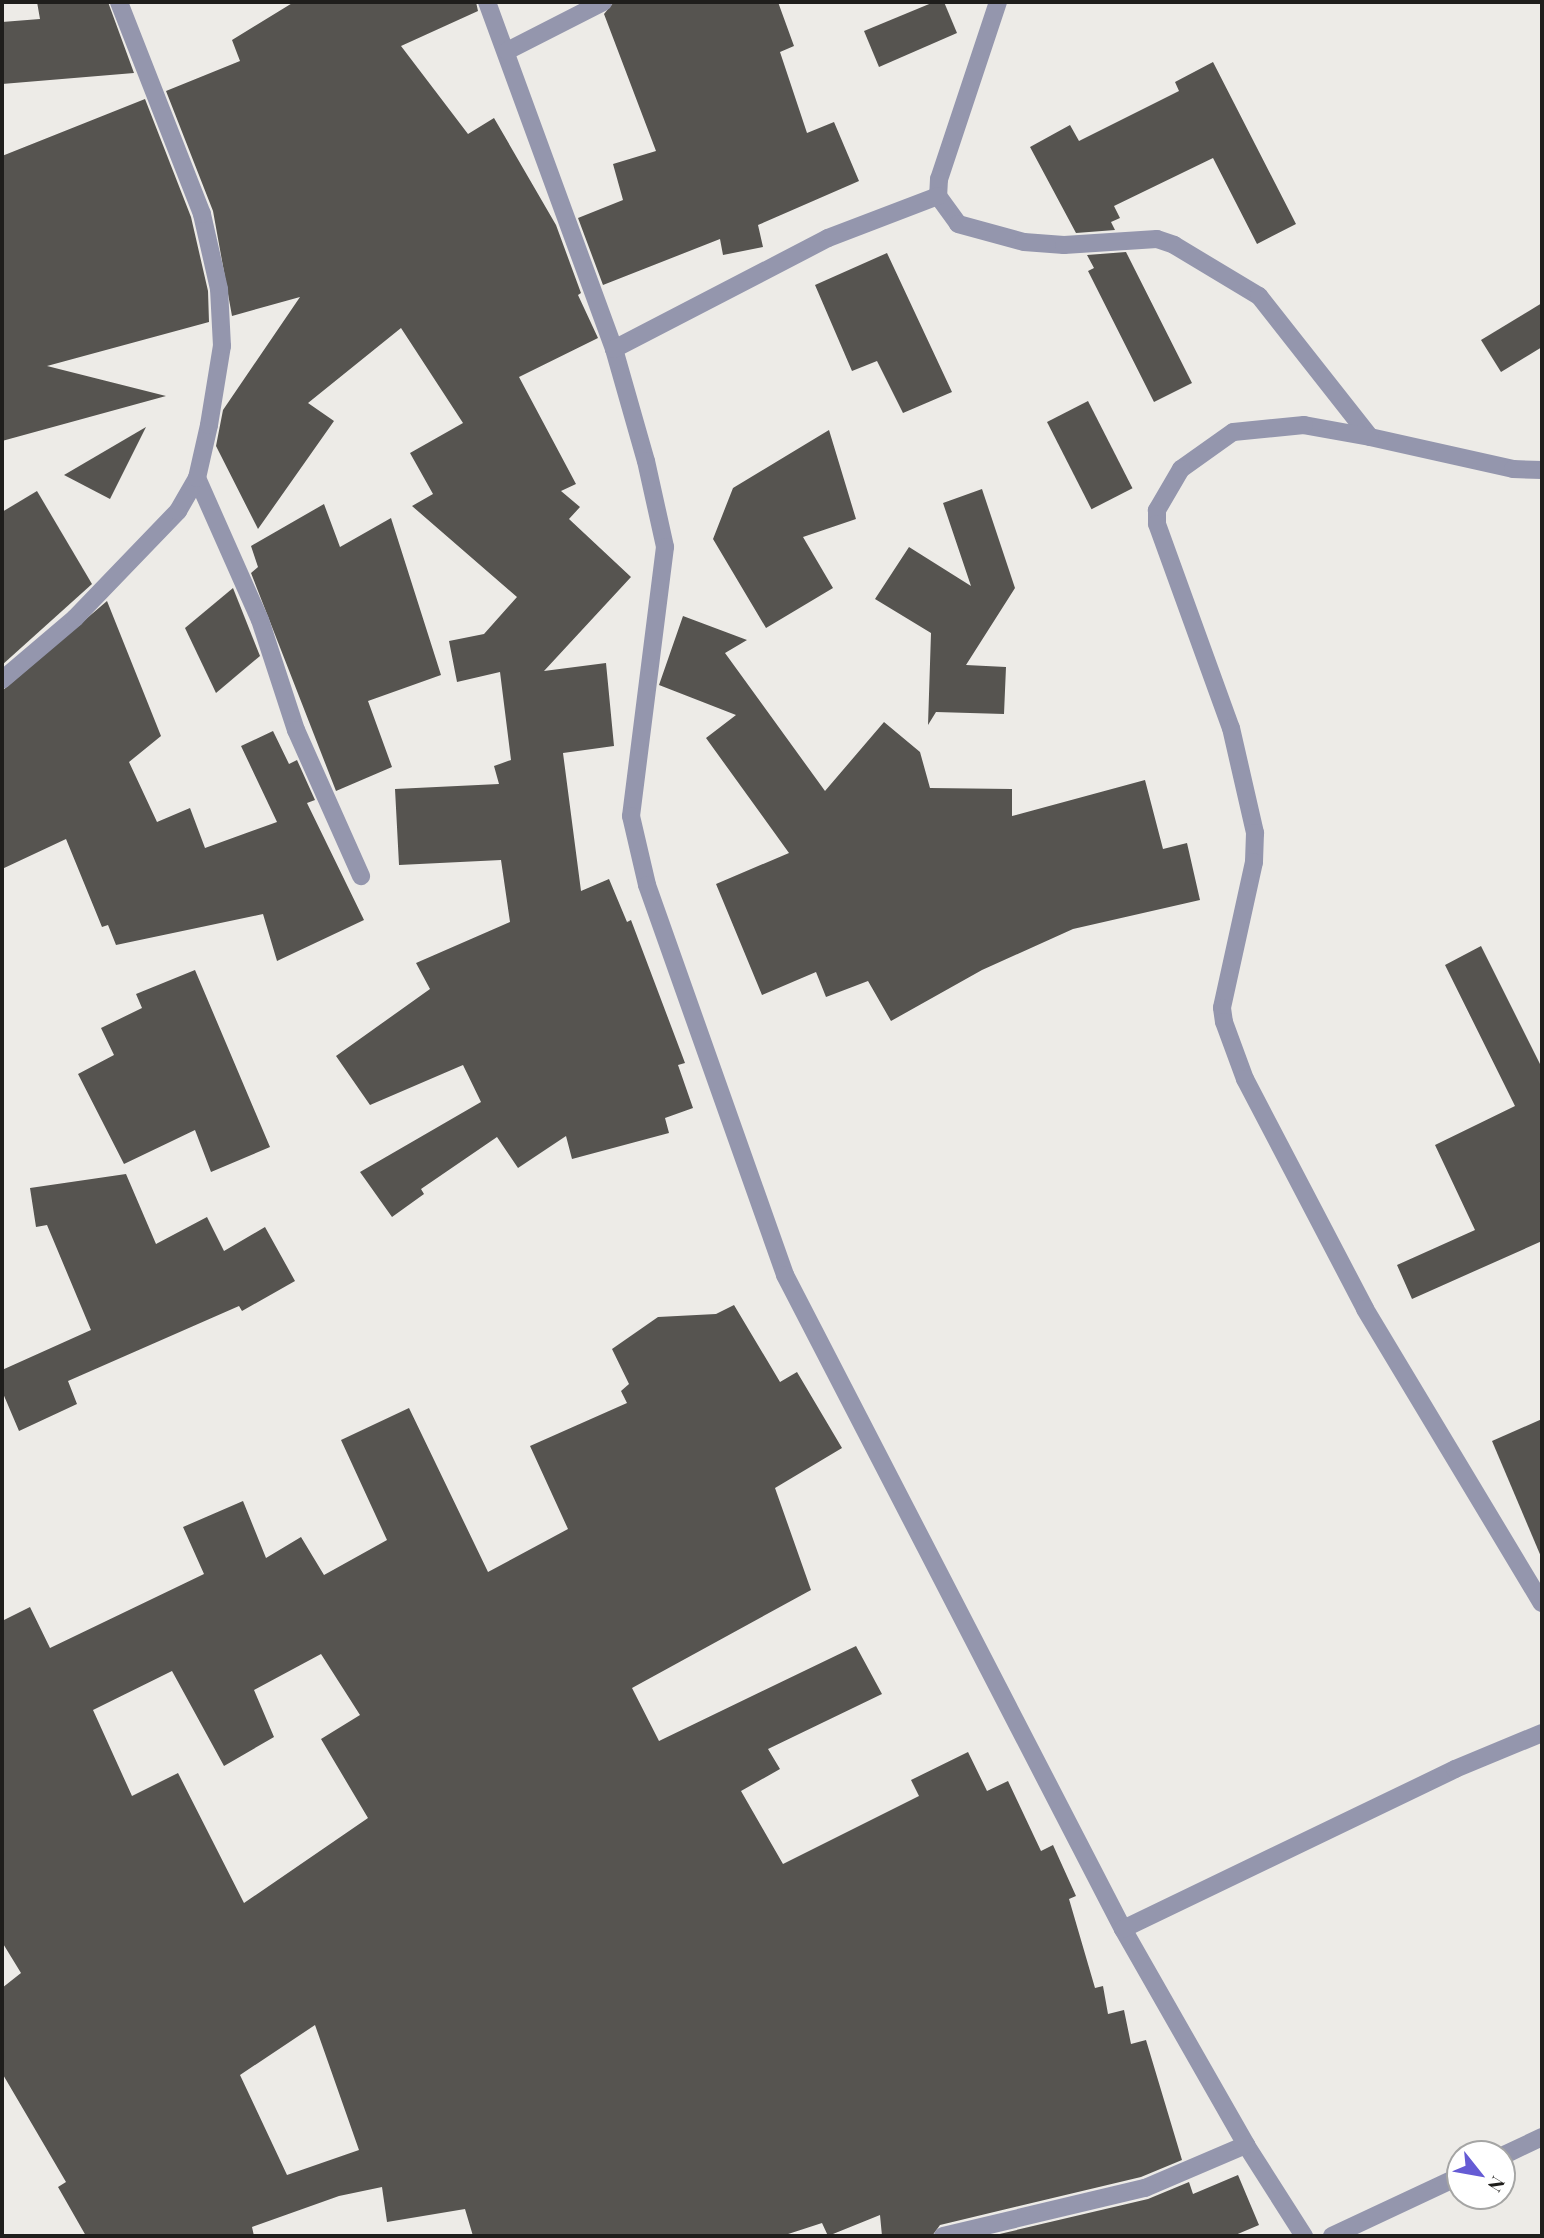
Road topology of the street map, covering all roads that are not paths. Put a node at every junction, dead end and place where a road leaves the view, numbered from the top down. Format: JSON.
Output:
{"nodes":[{"id":1,"x":119,"y":2,"type":"edge"},
{"id":2,"x":487,"y":2,"type":"edge"},
{"id":3,"x":603,"y":2,"type":"edge"},
{"id":4,"x":998,"y":2,"type":"edge"},
{"id":5,"x":507,"y":51,"type":"junction"},
{"id":6,"x":938,"y":197,"type":"junction"},
{"id":7,"x":614,"y":349,"type":"junction"},
{"id":8,"x":1370,"y":437,"type":"junction"},
{"id":9,"x":1542,"y":470,"type":"edge"},
{"id":10,"x":197,"y":478,"type":"junction"},
{"id":11,"x":2,"y":680,"type":"edge"},
{"id":12,"x":361,"y":876,"type":"dead end"},
{"id":13,"x":1542,"y":1603,"type":"edge"},
{"id":14,"x":1542,"y":1733,"type":"edge"},
{"id":15,"x":1123,"y":1929,"type":"junction"},
{"id":16,"x":1542,"y":2137,"type":"edge"},
{"id":17,"x":1246,"y":2145,"type":"junction"},
{"id":18,"x":1516,"y":2149,"type":"edge"},
{"id":19,"x":1446,"y":2183,"type":"edge"},
{"id":20,"x":943,"y":2236,"type":"edge"},
{"id":21,"x":1304,"y":2236,"type":"edge"},
{"id":22,"x":1332,"y":2236,"type":"edge"}],
"edges":[{"from":1,"to":10,"type":"street"},
{"from":2,"to":5,"type":"street"},
{"from":3,"to":5,"type":"street"},
{"from":4,"to":6,"type":"street"},
{"from":5,"to":7,"type":"street"},
{"from":6,"to":7,"type":"street"},
{"from":6,"to":8,"type":"street"},
{"from":7,"to":15,"type":"street"},
{"from":8,"to":9,"type":"street"},
{"from":8,"to":13,"type":"street"},
{"from":10,"to":11,"type":"street"},
{"from":10,"to":12,"type":"street"},
{"from":14,"to":15,"type":"street"},
{"from":15,"to":17,"type":"street"},
{"from":16,"to":18,"type":"street"},
{"from":17,"to":20,"type":"street"},
{"from":17,"to":21,"type":"street"},
{"from":19,"to":22,"type":"street"}]}
